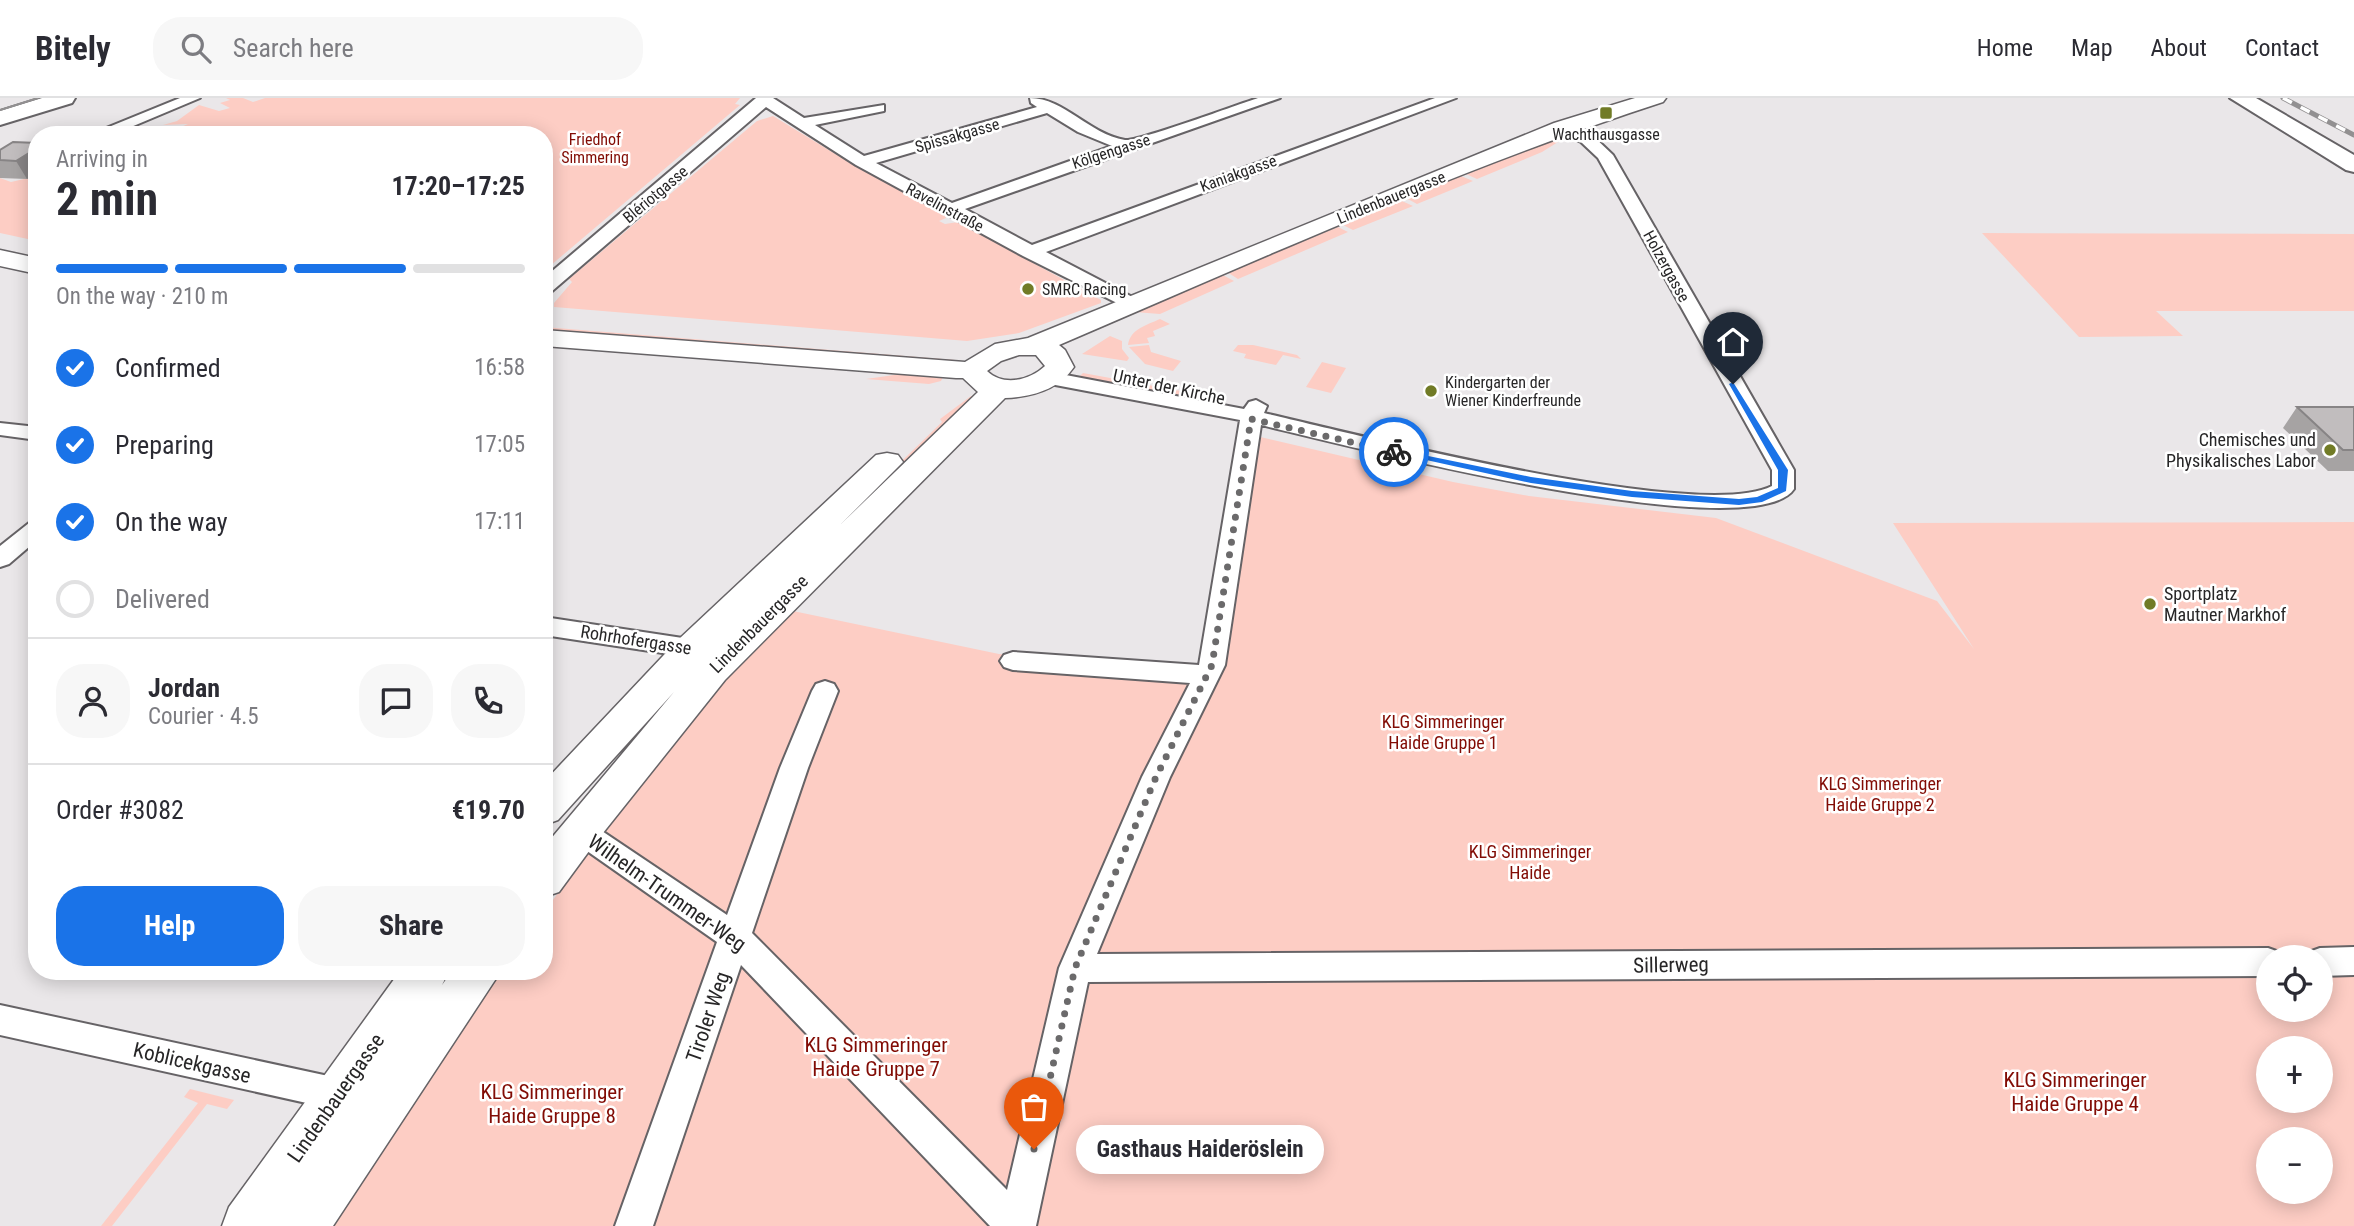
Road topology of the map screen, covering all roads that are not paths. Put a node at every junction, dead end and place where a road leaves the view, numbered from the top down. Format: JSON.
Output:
{"nodes":[{"id":1,"x":64,"y":98,"type":"edge"},
{"id":2,"x":193,"y":98,"type":"edge"},
{"id":3,"x":1031,"y":98,"type":"edge"},
{"id":4,"x":1273,"y":98,"type":"edge"},
{"id":5,"x":1449,"y":98,"type":"edge"},
{"id":6,"x":2241,"y":98,"type":"edge"},
{"id":7,"x":2261,"y":98,"type":"edge"},
{"id":8,"x":764,"y":99,"type":"edge"},
{"id":9,"x":1642,"y":99,"type":"edge"},
{"id":10,"x":1052,"y":107,"type":"junction"},
{"id":11,"x":879,"y":108,"type":"dead end"},
{"id":12,"x":0,"y":118,"type":"edge"},
{"id":13,"x":800,"y":124,"type":"junction"},
{"id":14,"x":84,"y":125,"type":"dead end"},
{"id":15,"x":87,"y":126,"type":"edge"},
{"id":16,"x":120,"y":126,"type":"edge"},
{"id":17,"x":1562,"y":128,"type":"junction"},
{"id":18,"x":1127,"y":145,"type":"junction"},
{"id":19,"x":2354,"y":158,"type":"edge"},
{"id":20,"x":862,"y":162,"type":"junction"},
{"id":21,"x":2354,"y":165,"type":"edge"},
{"id":22,"x":950,"y":209,"type":"junction"},
{"id":23,"x":0,"y":244,"type":"edge"},
{"id":24,"x":28,"y":249,"type":"edge"},
{"id":25,"x":1029,"y":252,"type":"junction"},
{"id":26,"x":0,"y":258,"type":"edge"},
{"id":27,"x":28,"y":264,"type":"edge"},
{"id":28,"x":553,"y":280,"type":"edge"},
{"id":29,"x":1131,"y":305,"type":"junction"},
{"id":30,"x":553,"y":323,"type":"edge"},
{"id":31,"x":553,"y":339,"type":"edge"},
{"id":32,"x":1050,"y":362,"type":"junction"},
{"id":33,"x":984,"y":374,"type":"junction"},
{"id":34,"x":1253,"y":412,"type":"junction"},
{"id":35,"x":0,"y":429,"type":"edge"},
{"id":36,"x":28,"y":433,"type":"edge"},
{"id":37,"x":1774,"y":457,"type":"joint"},
{"id":38,"x":28,"y":536,"type":"edge"},
{"id":39,"x":0,"y":559,"type":"edge"},
{"id":40,"x":553,"y":627,"type":"edge"},
{"id":41,"x":692,"y":648,"type":"junction"},
{"id":42,"x":728,"y":654,"type":"junction"},
{"id":43,"x":1013,"y":661,"type":"dead end"},
{"id":44,"x":1206,"y":675,"type":"junction"},
{"id":45,"x":825,"y":691,"type":"dead end"},
{"id":46,"x":553,"y":799,"type":"edge"},
{"id":47,"x":580,"y":831,"type":"junction"},
{"id":48,"x":553,"y":868,"type":"edge"},
{"id":49,"x":735,"y":937,"type":"junction"},
{"id":50,"x":2354,"y":961,"type":"edge"},
{"id":51,"x":2256,"y":962,"type":"edge"},
{"id":52,"x":2333,"y":962,"type":"edge"},
{"id":53,"x":1075,"y":968,"type":"junction"},
{"id":54,"x":420,"y":980,"type":"edge"},
{"id":55,"x":472,"y":980,"type":"edge"},
{"id":56,"x":0,"y":1020,"type":"edge"},
{"id":57,"x":337,"y":1095,"type":"junction"},
{"id":58,"x":385,"y":1104,"type":"junction"},
{"id":59,"x":248,"y":1226,"type":"edge"},
{"id":60,"x":302,"y":1226,"type":"edge"},
{"id":61,"x":634,"y":1226,"type":"edge"},
{"id":62,"x":1016,"y":1226,"type":"edge"}],
"edges":[{"from":1,"to":12,"type":"main road"},
{"from":2,"to":16,"type":"street"},
{"from":3,"to":10,"type":"street"},
{"from":4,"to":18,"type":"street","name":"Kölgengasse"},
{"from":5,"to":25,"type":"street","name":"Kaniakgasse"},
{"from":6,"to":21,"type":"main road"},
{"from":7,"to":19,"type":"main road"},
{"from":8,"to":13,"type":"street","name":"Ravelinstraße"},
{"from":8,"to":28,"type":"street","name":"Blériotgasse"},
{"from":9,"to":17,"type":"main road","name":"Lindenbauergasse"},
{"from":10,"to":18,"type":"street"},
{"from":10,"to":20,"type":"street","name":"Spissakgasse"},
{"from":11,"to":13,"type":"street"},
{"from":13,"to":20,"type":"street","name":"Ravelinstraße"},
{"from":14,"to":15,"type":"street"},
{"from":17,"to":29,"type":"main road","name":"Lindenbauergasse"},
{"from":17,"to":37,"type":"street","name":"Holzergasse"},
{"from":18,"to":22,"type":"street","name":"Kölgengasse"},
{"from":20,"to":22,"type":"street","name":"Ravelinstraße"},
{"from":22,"to":25,"type":"street","name":"Ravelinstraße"},
{"from":23,"to":24,"type":"main road"},
{"from":25,"to":29,"type":"street","name":"Ravelinstraße"},
{"from":26,"to":27,"type":"main road"},
{"from":29,"to":32,"type":"main road","name":"Lindenbauergasse"},
{"from":30,"to":33,"type":"main road","name":"Unter der Kirche"},
{"from":31,"to":33,"type":"main road","name":"Unter der Kirche"},
{"from":32,"to":33,"type":"main road","name":"Unter der Kirche"},
{"from":32,"to":33,"type":"main road","name":"Unter der Kirche"},
{"from":32,"to":34,"type":"street","name":"Unter der Kirche"},
{"from":33,"to":41,"type":"street","name":"Lindenbauergasse"},
{"from":33,"to":42,"type":"main road","name":"Lindenbauergasse"},
{"from":34,"to":37,"type":"street","name":"Unter der Kirche"},
{"from":34,"to":44,"type":"street"},
{"from":35,"to":36,"type":"street"},
{"from":38,"to":39,"type":"street"},
{"from":40,"to":41,"type":"street","name":"Rohrhofergasse"},
{"from":41,"to":42,"type":"street","name":"Rohrhofergasse"},
{"from":41,"to":46,"type":"street","name":"Lindenbauergasse"},
{"from":42,"to":47,"type":"main road","name":"Lindenbauergasse"},
{"from":43,"to":44,"type":"street"},
{"from":44,"to":53,"type":"street"},
{"from":45,"to":49,"type":"street","name":"Tiroler Weg"},
{"from":47,"to":48,"type":"main road","name":"Lindenbauergasse"},
{"from":47,"to":49,"type":"street","name":"Wilhelm-Trummer-Weg"},
{"from":49,"to":61,"type":"street","name":"Tiroler Weg"},
{"from":49,"to":62,"type":"street","name":"Wilhelm-Trummer-Weg"},
{"from":50,"to":52,"type":"street"},
{"from":51,"to":53,"type":"street","name":"Sillerweg"},
{"from":53,"to":62,"type":"street"},
{"from":54,"to":57,"type":"main road","name":"Lindenbauergasse"},
{"from":55,"to":58,"type":"main road"},
{"from":56,"to":57,"type":"street","name":"Koblicekgasse"},
{"from":57,"to":58,"type":"street","name":"Koblicekgasse"},
{"from":57,"to":59,"type":"main road","name":"Lindenbauergasse"},
{"from":58,"to":60,"type":"main road"}]}
